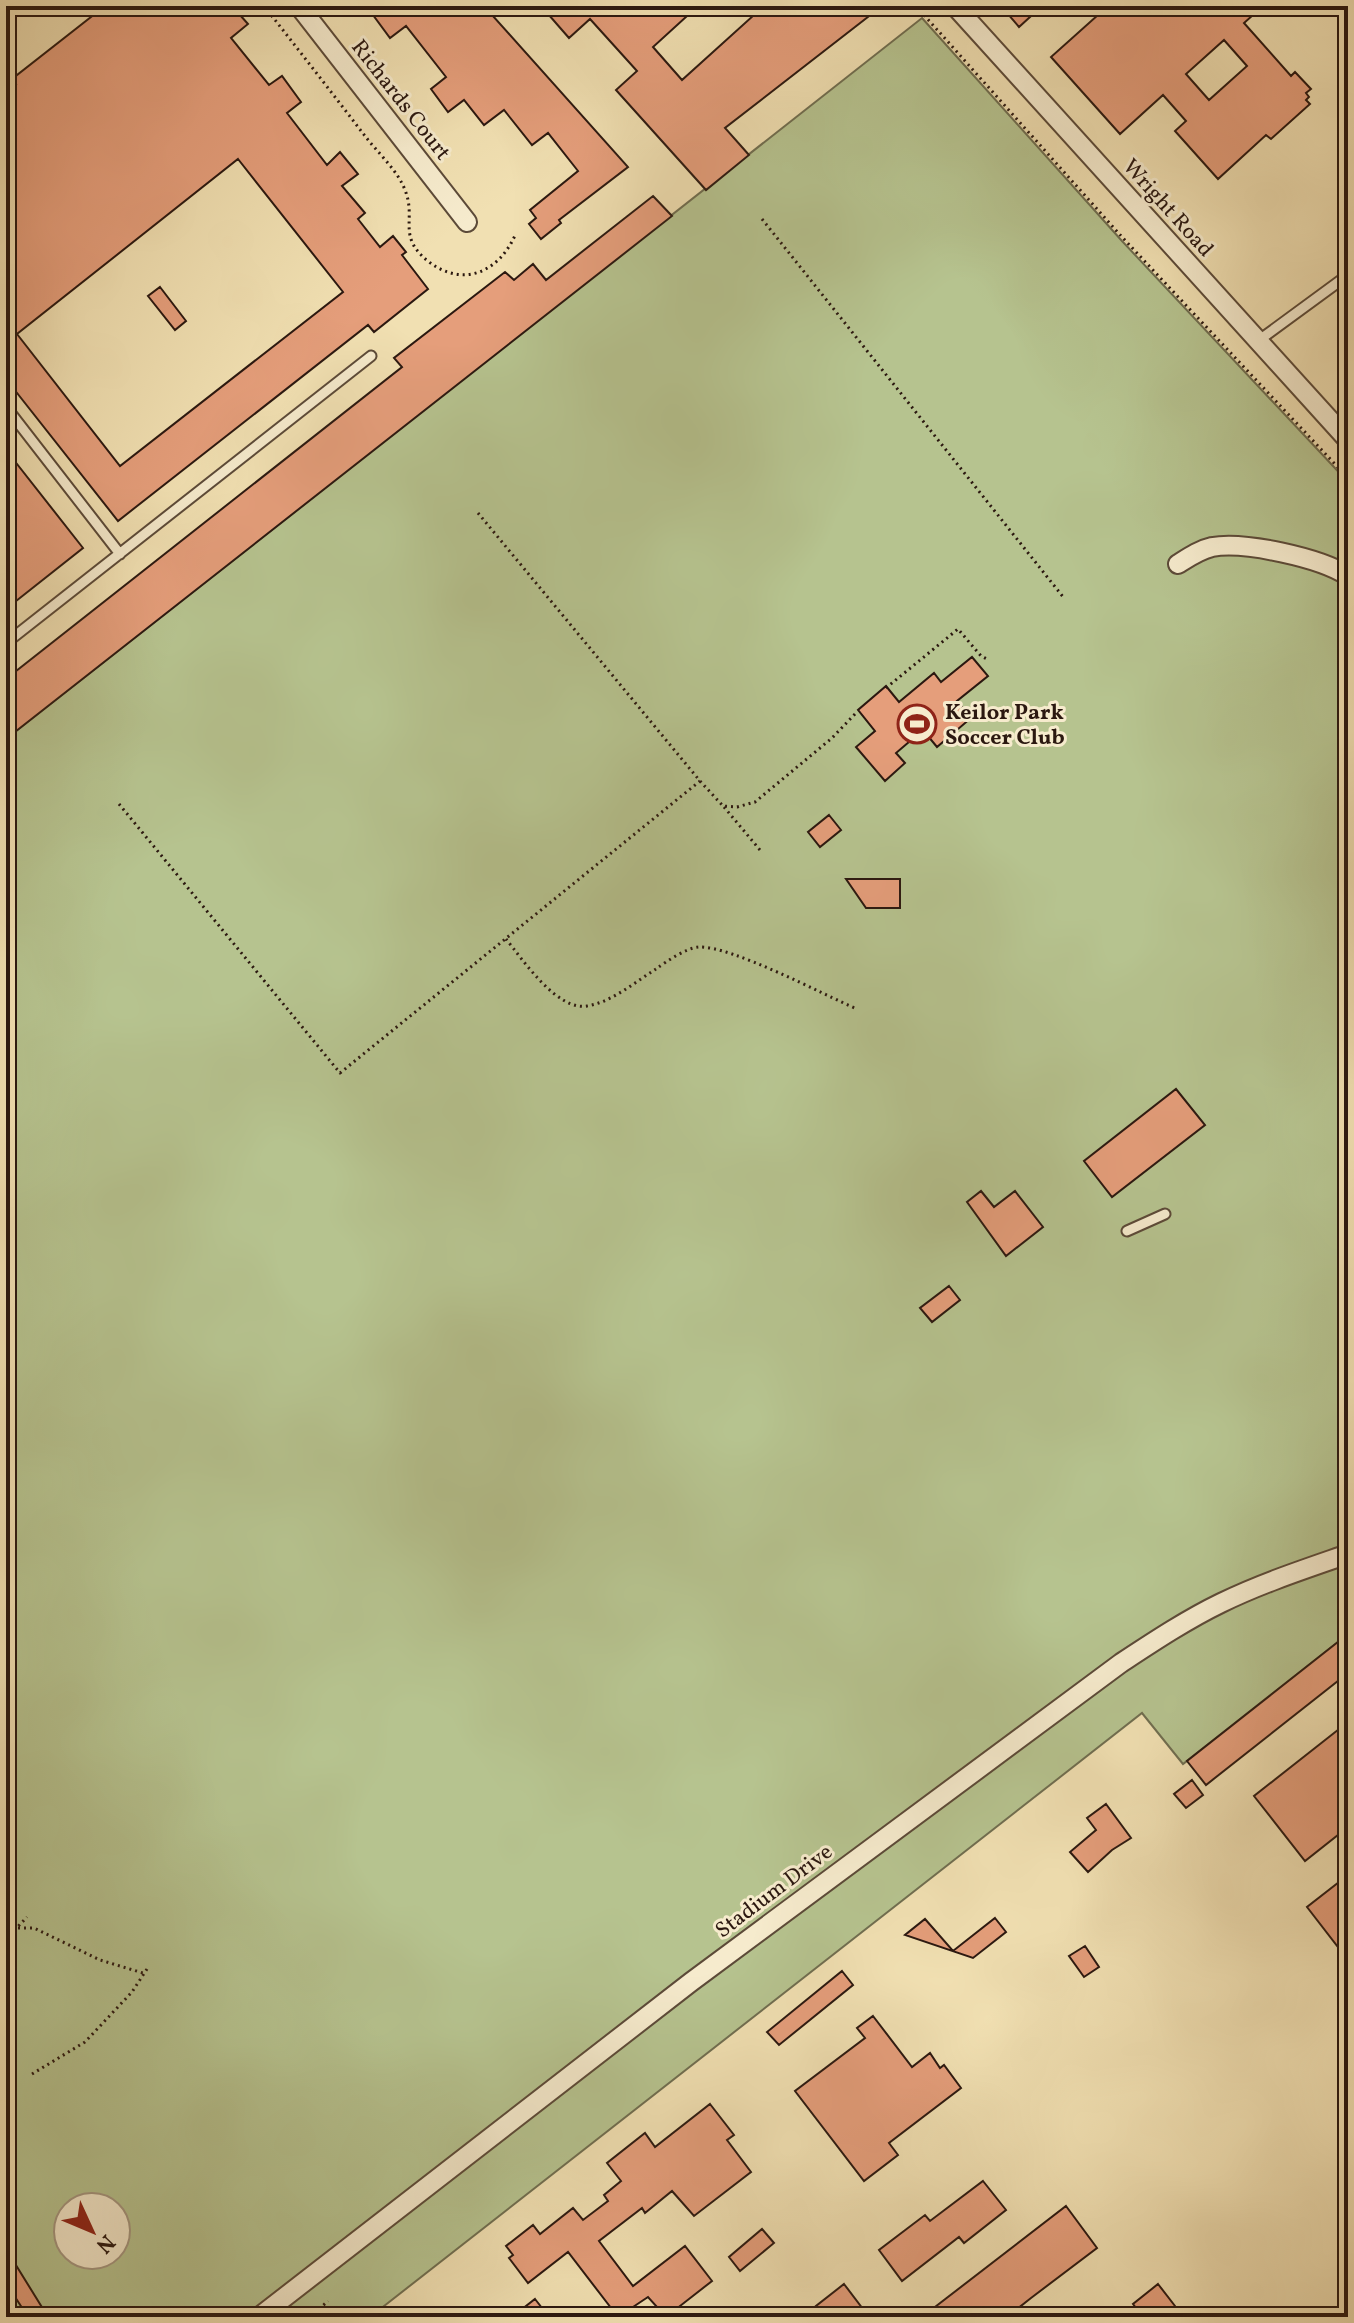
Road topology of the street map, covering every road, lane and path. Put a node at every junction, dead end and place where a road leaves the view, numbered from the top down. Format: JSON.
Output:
{"nodes":[{"id":1,"x":15,"y":6,"type":"edge"},
{"id":2,"x":264,"y":6,"type":"edge"},
{"id":3,"x":299,"y":6,"type":"edge"},
{"id":4,"x":916,"y":6,"type":"edge"},
{"id":5,"x":955,"y":6,"type":"edge"},
{"id":6,"x":6,"y":13,"type":"edge"},
{"id":7,"x":762,"y":219,"type":"dead end"},
{"id":8,"x":467,"y":222,"type":"dead end"},
{"id":9,"x":516,"y":233,"type":"dead end"},
{"id":10,"x":1348,"y":275,"type":"edge"},
{"id":11,"x":1258,"y":341,"type":"junction"},
{"id":12,"x":371,"y":356,"type":"dead end"},
{"id":13,"x":6,"y":407,"type":"edge"},
{"id":14,"x":1348,"y":440,"type":"edge"},
{"id":15,"x":1348,"y":478,"type":"edge"},
{"id":16,"x":478,"y":513,"type":"dead end"},
{"id":17,"x":120,"y":554,"type":"junction"},
{"id":18,"x":1178,"y":564,"type":"dead end"},
{"id":19,"x":1348,"y":576,"type":"edge"},
{"id":20,"x":1064,"y":598,"type":"dead end"},
{"id":21,"x":6,"y":643,"type":"edge"},
{"id":22,"x":989,"y":660,"type":"dead end"},
{"id":23,"x":886,"y":688,"type":"dead end"},
{"id":24,"x":856,"y":713,"type":"dead end"},
{"id":25,"x":700,"y":781,"type":"junction"},
{"id":26,"x":119,"y":804,"type":"dead end"},
{"id":27,"x":723,"y":806,"type":"junction"},
{"id":28,"x":760,"y":850,"type":"dead end"},
{"id":29,"x":505,"y":938,"type":"junction"},
{"id":30,"x":857,"y":1009,"type":"dead end"},
{"id":31,"x":1165,"y":1214,"type":"dead end"},
{"id":32,"x":1127,"y":1231,"type":"dead end"},
{"id":33,"x":1348,"y":1554,"type":"edge"},
{"id":34,"x":27,"y":1917,"type":"dead end"},
{"id":35,"x":18,"y":1928,"type":"junction"},
{"id":36,"x":6,"y":1939,"type":"edge"},
{"id":37,"x":147,"y":1969,"type":"dead end"},
{"id":38,"x":143,"y":1973,"type":"junction"},
{"id":39,"x":6,"y":2038,"type":"edge"},
{"id":40,"x":13,"y":2050,"type":"dead end"},
{"id":41,"x":32,"y":2074,"type":"dead end"},
{"id":42,"x":328,"y":2301,"type":"dead end"},
{"id":43,"x":259,"y":2317,"type":"edge"},
{"id":44,"x":310,"y":2317,"type":"edge"}],
"edges":[{"from":1,"to":6,"type":"path"},
{"from":2,"to":9,"type":"path"},
{"from":3,"to":8,"type":"street","name":"Richards Court"},
{"from":4,"to":15,"type":"path"},
{"from":5,"to":11,"type":"street","name":"Wright Road"},
{"from":7,"to":20,"type":"path"},
{"from":10,"to":11,"type":"lane"},
{"from":11,"to":14,"type":"street","name":"Wright Road"},
{"from":12,"to":17,"type":"lane"},
{"from":13,"to":17,"type":"lane"},
{"from":16,"to":25,"type":"path"},
{"from":17,"to":21,"type":"lane"},
{"from":18,"to":19,"type":"street"},
{"from":22,"to":23,"type":"path"},
{"from":24,"to":27,"type":"path"},
{"from":25,"to":27,"type":"path"},
{"from":25,"to":29,"type":"path"},
{"from":26,"to":29,"type":"path"},
{"from":27,"to":28,"type":"path"},
{"from":29,"to":30,"type":"path"},
{"from":31,"to":32,"type":"lane"},
{"from":33,"to":43,"type":"street","name":"Stadium Drive"},
{"from":34,"to":35,"type":"path"},
{"from":35,"to":36,"type":"path"},
{"from":35,"to":38,"type":"path"},
{"from":37,"to":38,"type":"path"},
{"from":38,"to":41,"type":"path"},
{"from":39,"to":40,"type":"path"},
{"from":42,"to":44,"type":"path"}]}
